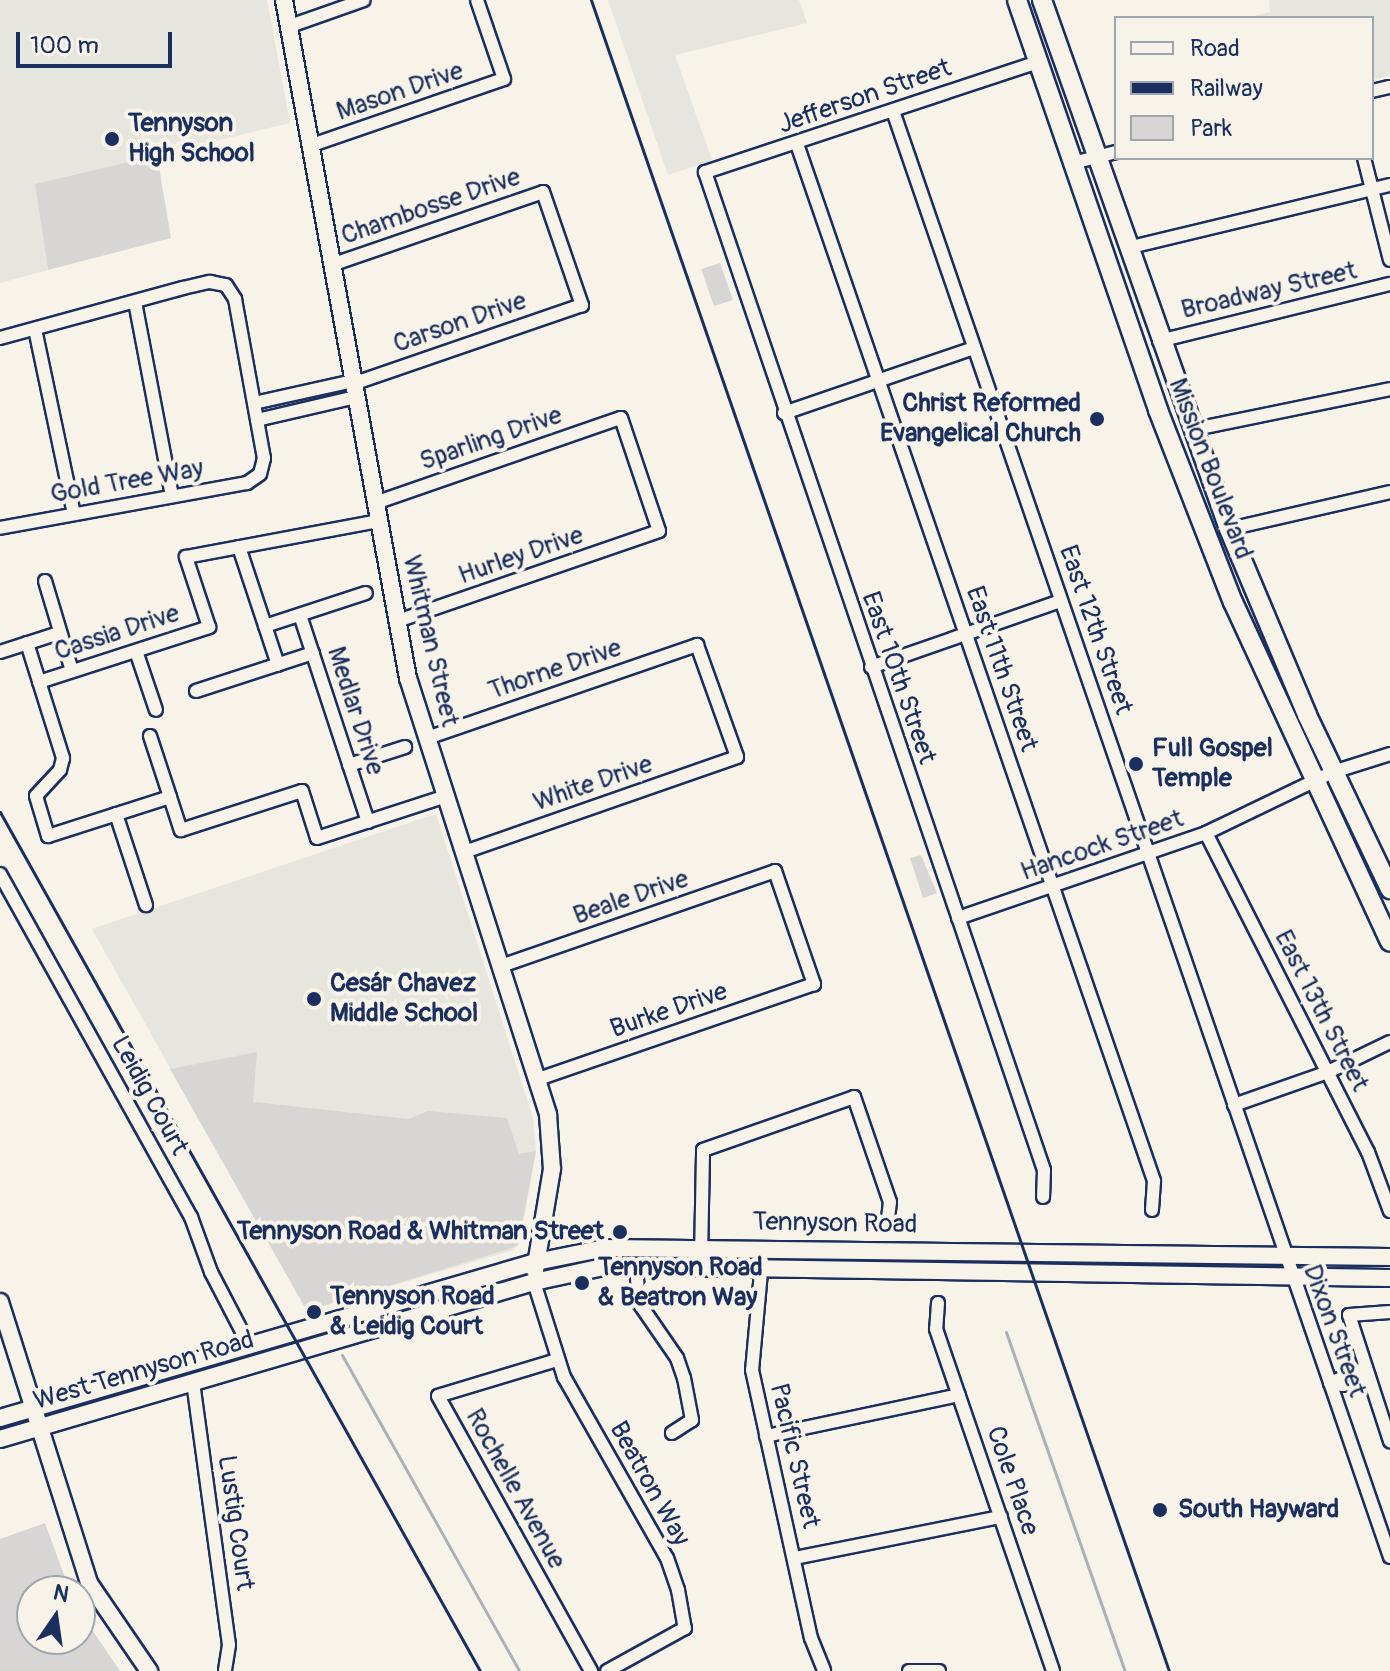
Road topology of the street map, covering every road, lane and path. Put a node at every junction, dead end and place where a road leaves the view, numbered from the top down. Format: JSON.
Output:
{"nodes":[{"id":1,"x":284,"y":0,"type":"edge"},
{"id":2,"x":364,"y":0,"type":"edge"},
{"id":3,"x":477,"y":0,"type":"edge"},
{"id":4,"x":1017,"y":0,"type":"edge"},
{"id":5,"x":1042,"y":0,"type":"edge"},
{"id":6,"x":290,"y":26,"type":"junction"},
{"id":7,"x":1038,"y":62,"type":"junction"},
{"id":8,"x":893,"y":111,"type":"junction"},
{"id":9,"x":797,"y":144,"type":"junction"},
{"id":10,"x":309,"y":146,"type":"junction"},
{"id":11,"x":1114,"y":152,"type":"edge"},
{"id":12,"x":1096,"y":157,"type":"junction"},
{"id":13,"x":1364,"y":160,"type":"edge"},
{"id":14,"x":1073,"y":163,"type":"junction"},
{"id":15,"x":705,"y":172,"type":"joint"},
{"id":16,"x":1390,"y":185,"type":"edge"},
{"id":17,"x":1372,"y":190,"type":"junction"},
{"id":18,"x":1127,"y":248,"type":"junction"},
{"id":19,"x":1390,"y":260,"type":"edge"},
{"id":20,"x":334,"y":264,"type":"junction"},
{"id":21,"x":1390,"y":284,"type":"edge"},
{"id":22,"x":135,"y":302,"type":"junction"},
{"id":23,"x":582,"y":305,"type":"joint"},
{"id":24,"x":35,"y":329,"type":"junction"},
{"id":25,"x":0,"y":338,"type":"edge"},
{"id":26,"x":1159,"y":341,"type":"junction"},
{"id":27,"x":974,"y":348,"type":"junction"},
{"id":28,"x":878,"y":381,"type":"junction"},
{"id":29,"x":354,"y":387,"type":"junction"},
{"id":30,"x":1390,"y":389,"type":"edge"},
{"id":31,"x":254,"y":403,"type":"junction"},
{"id":32,"x":784,"y":413,"type":"junction"},
{"id":33,"x":257,"y":420,"type":"junction"},
{"id":34,"x":1191,"y":430,"type":"junction"},
{"id":35,"x":1390,"y":492,"type":"edge"},
{"id":36,"x":172,"y":496,"type":"junction"},
{"id":37,"x":375,"y":503,"type":"junction"},
{"id":38,"x":74,"y":514,"type":"junction"},
{"id":39,"x":379,"y":521,"type":"junction"},
{"id":40,"x":0,"y":528,"type":"edge"},
{"id":41,"x":1229,"y":529,"type":"junction"},
{"id":42,"x":659,"y":531,"type":"joint"},
{"id":43,"x":239,"y":547,"type":"junction"},
{"id":44,"x":45,"y":581,"type":"dead end"},
{"id":45,"x":366,"y":593,"type":"dead end"},
{"id":46,"x":1061,"y":601,"type":"junction"},
{"id":47,"x":300,"y":615,"type":"junction"},
{"id":48,"x":397,"y":621,"type":"junction"},
{"id":49,"x":265,"y":626,"type":"junction"},
{"id":50,"x":59,"y":633,"type":"junction"},
{"id":51,"x":966,"y":634,"type":"junction"},
{"id":52,"x":27,"y":643,"type":"junction"},
{"id":53,"x":136,"y":651,"type":"junction"},
{"id":54,"x":0,"y":652,"type":"edge"},
{"id":55,"x":313,"y":653,"type":"junction"},
{"id":56,"x":278,"y":665,"type":"junction"},
{"id":57,"x":871,"y":667,"type":"junction"},
{"id":58,"x":72,"y":671,"type":"junction"},
{"id":59,"x":39,"y":682,"type":"junction"},
{"id":60,"x":196,"y":691,"type":"dead end"},
{"id":61,"x":156,"y":710,"type":"dead end"},
{"id":62,"x":150,"y":736,"type":"dead end"},
{"id":63,"x":427,"y":738,"type":"junction"},
{"id":64,"x":405,"y":747,"type":"dead end"},
{"id":65,"x":1390,"y":754,"type":"edge"},
{"id":66,"x":737,"y":757,"type":"joint"},
{"id":67,"x":349,"y":765,"type":"junction"},
{"id":68,"x":1333,"y":772,"type":"junction"},
{"id":69,"x":1312,"y":782,"type":"junction"},
{"id":70,"x":446,"y":796,"type":"junction"},
{"id":71,"x":170,"y":797,"type":"junction"},
{"id":72,"x":116,"y":814,"type":"junction"},
{"id":73,"x":368,"y":822,"type":"junction"},
{"id":74,"x":1206,"y":833,"type":"junction"},
{"id":75,"x":464,"y":852,"type":"junction"},
{"id":76,"x":1148,"y":853,"type":"junction"},
{"id":77,"x":0,"y":874,"type":"edge"},
{"id":78,"x":1052,"y":886,"type":"junction"},
{"id":79,"x":1390,"y":889,"type":"edge"},
{"id":80,"x":146,"y":905,"type":"dead end"},
{"id":81,"x":958,"y":918,"type":"junction"},
{"id":82,"x":1390,"y":942,"type":"edge"},
{"id":83,"x":501,"y":966,"type":"junction"},
{"id":84,"x":814,"y":984,"type":"joint"},
{"id":85,"x":1390,"y":1042,"type":"edge"},
{"id":86,"x":1328,"y":1072,"type":"junction"},
{"id":87,"x":538,"y":1079,"type":"junction"},
{"id":88,"x":1234,"y":1105,"type":"junction"},
{"id":89,"x":1043,"y":1197,"type":"dead end"},
{"id":90,"x":1152,"y":1210,"type":"dead end"},
{"id":91,"x":1390,"y":1211,"type":"edge"},
{"id":92,"x":888,"y":1219,"type":"dead end"},
{"id":93,"x":701,"y":1246,"type":"junction"},
{"id":94,"x":762,"y":1247,"type":"junction"},
{"id":95,"x":1284,"y":1255,"type":"junction"},
{"id":96,"x":1390,"y":1257,"type":"edge"},
{"id":97,"x":536,"y":1262,"type":"junction"},
{"id":98,"x":636,"y":1264,"type":"junction"},
{"id":99,"x":701,"y":1264,"type":"junction"},
{"id":100,"x":762,"y":1265,"type":"junction"},
{"id":101,"x":1291,"y":1275,"type":"junction"},
{"id":102,"x":1390,"y":1278,"type":"edge"},
{"id":103,"x":534,"y":1282,"type":"junction"},
{"id":104,"x":0,"y":1302,"type":"edge"},
{"id":105,"x":938,"y":1303,"type":"dead end"},
{"id":106,"x":1390,"y":1312,"type":"edge"},
{"id":107,"x":291,"y":1332,"type":"joint"},
{"id":108,"x":249,"y":1345,"type":"junction"},
{"id":109,"x":301,"y":1350,"type":"joint"},
{"id":110,"x":557,"y":1360,"type":"junction"},
{"id":111,"x":1367,"y":1373,"type":"junction"},
{"id":112,"x":193,"y":1382,"type":"junction"},
{"id":113,"x":1330,"y":1383,"type":"junction"},
{"id":114,"x":959,"y":1395,"type":"junction"},
{"id":115,"x":31,"y":1409,"type":"junction"},
{"id":116,"x":0,"y":1418,"type":"edge"},
{"id":117,"x":37,"y":1428,"type":"junction"},
{"id":118,"x":672,"y":1433,"type":"dead end"},
{"id":119,"x":766,"y":1436,"type":"junction"},
{"id":120,"x":0,"y":1439,"type":"edge"},
{"id":121,"x":1390,"y":1441,"type":"edge"},
{"id":122,"x":1001,"y":1517,"type":"junction"},
{"id":123,"x":1390,"y":1557,"type":"edge"},
{"id":124,"x":795,"y":1558,"type":"junction"},
{"id":125,"x":149,"y":1671,"type":"edge"},
{"id":126,"x":225,"y":1671,"type":"edge"},
{"id":127,"x":591,"y":1671,"type":"edge"},
{"id":128,"x":607,"y":1671,"type":"edge"},
{"id":129,"x":824,"y":1671,"type":"edge"},
{"id":130,"x":909,"y":1671,"type":"edge"},
{"id":131,"x":939,"y":1671,"type":"edge"},
{"id":132,"x":1053,"y":1671,"type":"edge"}],
"edges":[{"from":1,"to":6,"type":"main road","name":"Whitman Street"},
{"from":2,"to":6,"type":"street"},
{"from":3,"to":10,"type":"street","name":"Mason Drive"},
{"from":4,"to":7,"type":"main road","name":"Mission Boulevard"},
{"from":5,"to":12,"type":"main road","name":"Mission Boulevard"},
{"from":6,"to":10,"type":"main road","name":"Whitman Street"},
{"from":7,"to":8,"type":"street","name":"Jefferson Street"},
{"from":7,"to":14,"type":"main road","name":"Mission Boulevard"},
{"from":8,"to":9,"type":"street","name":"Jefferson Street"},
{"from":8,"to":27,"type":"street","name":"East 12th Street"},
{"from":9,"to":15,"type":"street","name":"Jefferson Street"},
{"from":9,"to":28,"type":"street","name":"East 11th Street"},
{"from":10,"to":20,"type":"main road","name":"Whitman Street"},
{"from":11,"to":12,"type":"street"},
{"from":12,"to":14,"type":"street"},
{"from":12,"to":18,"type":"main road","name":"Mission Boulevard"},
{"from":13,"to":17,"type":"street"},
{"from":14,"to":69,"type":"main road","name":"Mission Boulevard"},
{"from":15,"to":32,"type":"street","name":"East 10th Street"},
{"from":16,"to":17,"type":"street"},
{"from":17,"to":18,"type":"street"},
{"from":17,"to":19,"type":"street"},
{"from":18,"to":26,"type":"main road","name":"Mission Boulevard"},
{"from":20,"to":23,"type":"street","name":"Chambosse Drive"},
{"from":20,"to":29,"type":"main road","name":"Whitman Street"},
{"from":21,"to":26,"type":"street","name":"Broadway Street"},
{"from":22,"to":24,"type":"street"},
{"from":22,"to":31,"type":"street"},
{"from":22,"to":36,"type":"street"},
{"from":23,"to":29,"type":"street","name":"Carson Drive"},
{"from":24,"to":25,"type":"street"},
{"from":24,"to":38,"type":"street"},
{"from":26,"to":34,"type":"main road","name":"Mission Boulevard"},
{"from":27,"to":28,"type":"street"},
{"from":27,"to":46,"type":"street","name":"East 12th Street"},
{"from":28,"to":32,"type":"street"},
{"from":28,"to":51,"type":"street","name":"East 11th Street"},
{"from":29,"to":31,"type":"street","name":"Carson Drive"},
{"from":29,"to":33,"type":"street","name":"Carson Drive"},
{"from":29,"to":37,"type":"main road","name":"Whitman Street"},
{"from":30,"to":34,"type":"street"},
{"from":31,"to":33,"type":"street"},
{"from":32,"to":57,"type":"street","name":"East 10th Street"},
{"from":33,"to":36,"type":"street","name":"Gold Tree Way"},
{"from":34,"to":41,"type":"main road","name":"Mission Boulevard"},
{"from":35,"to":41,"type":"street"},
{"from":36,"to":38,"type":"street","name":"Gold Tree Way"},
{"from":37,"to":39,"type":"main road","name":"Whitman Street"},
{"from":37,"to":42,"type":"street","name":"Sparling Drive"},
{"from":38,"to":40,"type":"street","name":"Gold Tree Way"},
{"from":39,"to":43,"type":"street"},
{"from":39,"to":48,"type":"main road","name":"Whitman Street"},
{"from":41,"to":68,"type":"main road","name":"Mission Boulevard"},
{"from":42,"to":48,"type":"street","name":"Hurley Drive"},
{"from":43,"to":49,"type":"street"},
{"from":43,"to":53,"type":"street","name":"Cassia Drive"},
{"from":44,"to":50,"type":"street"},
{"from":45,"to":47,"type":"street"},
{"from":46,"to":51,"type":"street"},
{"from":46,"to":76,"type":"street","name":"East 12th Street"},
{"from":47,"to":49,"type":"street"},
{"from":47,"to":55,"type":"street","name":"Medlar Drive"},
{"from":48,"to":63,"type":"main road","name":"Whitman Street"},
{"from":49,"to":56,"type":"street"},
{"from":50,"to":52,"type":"street"},
{"from":50,"to":58,"type":"street"},
{"from":51,"to":57,"type":"street"},
{"from":51,"to":78,"type":"street","name":"East 11th Street"},
{"from":52,"to":54,"type":"street"},
{"from":52,"to":59,"type":"street"},
{"from":53,"to":58,"type":"street","name":"Cassia Drive"},
{"from":53,"to":61,"type":"street"},
{"from":55,"to":56,"type":"street"},
{"from":55,"to":67,"type":"street","name":"Medlar Drive"},
{"from":56,"to":60,"type":"street"},
{"from":57,"to":81,"type":"street","name":"East 10th Street"},
{"from":58,"to":59,"type":"street","name":"Cassia Drive"},
{"from":59,"to":72,"type":"street"},
{"from":62,"to":71,"type":"street"},
{"from":63,"to":66,"type":"street","name":"Thorne Drive"},
{"from":63,"to":70,"type":"main road","name":"Whitman Street"},
{"from":64,"to":67,"type":"street"},
{"from":65,"to":68,"type":"street","name":"Hancock Street"},
{"from":66,"to":75,"type":"street","name":"White Drive"},
{"from":67,"to":73,"type":"street","name":"Medlar Drive"},
{"from":68,"to":69,"type":"street","name":"Hancock Street"},
{"from":68,"to":79,"type":"main road","name":"Mission Boulevard"},
{"from":69,"to":74,"type":"street","name":"Hancock Street"},
{"from":69,"to":82,"type":"main road","name":"Mission Boulevard"},
{"from":70,"to":73,"type":"street"},
{"from":70,"to":75,"type":"main road","name":"Whitman Street"},
{"from":71,"to":72,"type":"street"},
{"from":71,"to":73,"type":"street"},
{"from":72,"to":80,"type":"street"},
{"from":74,"to":76,"type":"street","name":"Hancock Street"},
{"from":74,"to":86,"type":"street","name":"East 13th Street"},
{"from":75,"to":83,"type":"main road","name":"Whitman Street"},
{"from":76,"to":78,"type":"street","name":"Hancock Street"},
{"from":76,"to":88,"type":"street","name":"East 12th Street"},
{"from":77,"to":108,"type":"street","name":"Leidig Court"},
{"from":78,"to":81,"type":"street","name":"Hancock Street"},
{"from":78,"to":90,"type":"street","name":"East 11th Street"},
{"from":81,"to":89,"type":"street","name":"East 10th Street"},
{"from":83,"to":84,"type":"street","name":"Beale Drive"},
{"from":83,"to":87,"type":"main road","name":"Whitman Street"},
{"from":84,"to":87,"type":"street","name":"Burke Drive"},
{"from":85,"to":86,"type":"street"},
{"from":86,"to":88,"type":"street"},
{"from":86,"to":91,"type":"street","name":"East 13th Street"},
{"from":87,"to":97,"type":"main road","name":"Whitman Street"},
{"from":88,"to":95,"type":"street","name":"East 12th Street"},
{"from":92,"to":93,"type":"street"},
{"from":93,"to":94,"type":"main road","name":"Tennyson Road"},
{"from":93,"to":97,"type":"main road","name":"Tennyson Road"},
{"from":93,"to":99,"type":"street"},
{"from":94,"to":95,"type":"main road","name":"Tennyson Road"},
{"from":94,"to":100,"type":"street","name":"Pacific Street"},
{"from":95,"to":96,"type":"main road","name":"Tennyson Road"},
{"from":95,"to":101,"type":"street","name":"Dixon Street"},
{"from":97,"to":103,"type":"main road","name":"Whitman Street"},
{"from":97,"to":107,"type":"main road","name":"Tennyson Road"},
{"from":98,"to":99,"type":"main road","name":"Tennyson Road"},
{"from":98,"to":103,"type":"main road","name":"Tennyson Road"},
{"from":98,"to":118,"type":"street"},
{"from":99,"to":100,"type":"main road","name":"Tennyson Road"},
{"from":100,"to":101,"type":"main road","name":"Tennyson Road"},
{"from":100,"to":119,"type":"street","name":"Pacific Street"},
{"from":101,"to":102,"type":"main road","name":"Tennyson Road"},
{"from":101,"to":113,"type":"street","name":"Dixon Street"},
{"from":103,"to":109,"type":"main road","name":"Tennyson Road"},
{"from":103,"to":110,"type":"street","name":"Beatron Way"},
{"from":104,"to":115,"type":"main road"},
{"from":105,"to":114,"type":"street","name":"Cole Place"},
{"from":106,"to":111,"type":"street"},
{"from":107,"to":108,"type":"main road","name":"West Tennyson Road"},
{"from":108,"to":115,"type":"main road","name":"West Tennyson Road"},
{"from":109,"to":112,"type":"main road","name":"West Tennyson Road"},
{"from":110,"to":127,"type":"street","name":"Rochelle Avenue"},
{"from":110,"to":128,"type":"street","name":"Beatron Way"},
{"from":111,"to":113,"type":"street"},
{"from":111,"to":121,"type":"street"},
{"from":112,"to":117,"type":"main road","name":"West Tennyson Road"},
{"from":112,"to":126,"type":"street","name":"Lustig Court"},
{"from":113,"to":123,"type":"street","name":"Dixon Street"},
{"from":114,"to":119,"type":"street"},
{"from":114,"to":122,"type":"street","name":"Cole Place"},
{"from":115,"to":116,"type":"main road","name":"West Tennyson Road"},
{"from":115,"to":117,"type":"main road"},
{"from":117,"to":120,"type":"main road","name":"West Tennyson Road"},
{"from":117,"to":125,"type":"main road"},
{"from":119,"to":124,"type":"street","name":"Pacific Street"},
{"from":122,"to":124,"type":"street"},
{"from":122,"to":132,"type":"street","name":"Cole Place"},
{"from":124,"to":129,"type":"street","name":"Pacific Street"},
{"from":130,"to":131,"type":"street"}]}
